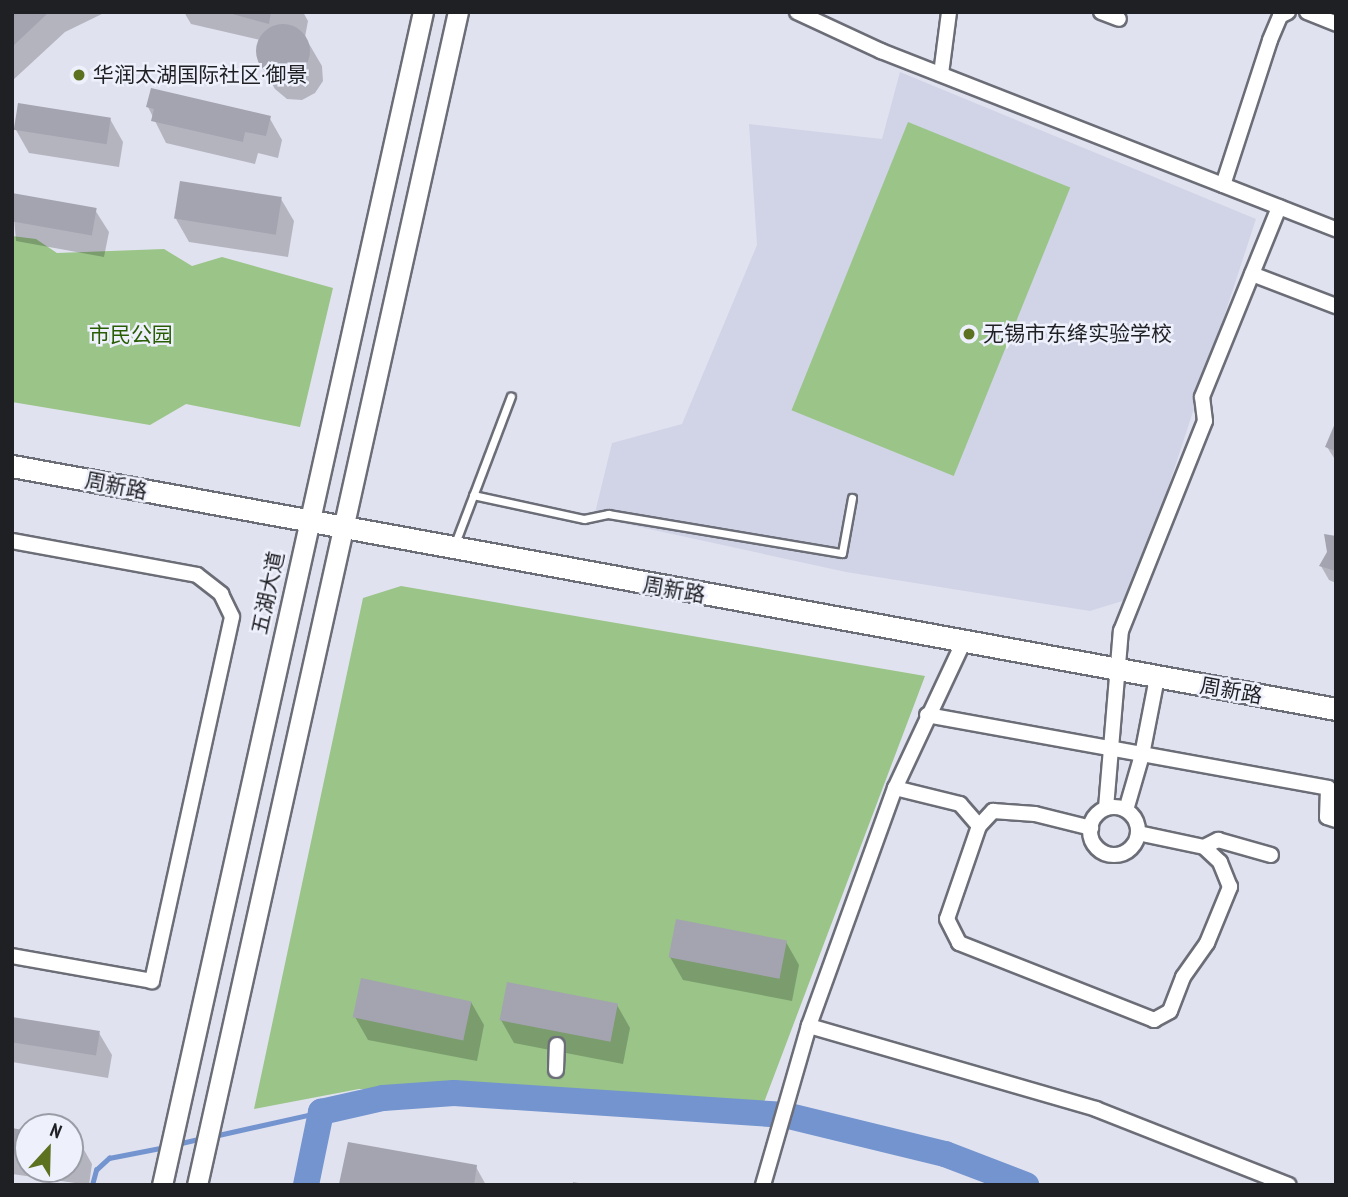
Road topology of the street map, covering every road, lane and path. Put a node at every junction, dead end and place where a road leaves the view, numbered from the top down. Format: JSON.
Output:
{"nodes":[{"id":1,"x":424,"y":12,"type":"edge"},
{"id":2,"x":458,"y":12,"type":"edge"},
{"id":3,"x":797,"y":12,"type":"edge"},
{"id":4,"x":949,"y":12,"type":"edge"},
{"id":5,"x":1101,"y":12,"type":"edge"},
{"id":6,"x":1288,"y":12,"type":"edge"},
{"id":7,"x":1307,"y":12,"type":"edge"},
{"id":8,"x":1119,"y":19,"type":"dead end"},
{"id":9,"x":1336,"y":24,"type":"edge"},
{"id":10,"x":941,"y":74,"type":"junction"},
{"id":11,"x":1223,"y":185,"type":"junction"},
{"id":12,"x":1279,"y":207,"type":"junction"},
{"id":13,"x":1336,"y":229,"type":"edge"},
{"id":14,"x":1252,"y":274,"type":"junction"},
{"id":15,"x":1336,"y":306,"type":"edge"},
{"id":16,"x":511,"y":396,"type":"dead end"},
{"id":17,"x":12,"y":466,"type":"edge"},
{"id":18,"x":12,"y":475,"type":"edge"},
{"id":19,"x":473,"y":495,"type":"junction"},
{"id":20,"x":852,"y":498,"type":"dead end"},
{"id":21,"x":306,"y":525,"type":"junction"},
{"id":22,"x":342,"y":532,"type":"junction"},
{"id":23,"x":12,"y":541,"type":"edge"},
{"id":24,"x":452,"y":550,"type":"junction"},
{"id":25,"x":962,"y":647,"type":"junction"},
{"id":26,"x":1120,"y":676,"type":"junction"},
{"id":27,"x":1156,"y":682,"type":"junction"},
{"id":28,"x":1336,"y":709,"type":"edge"},
{"id":29,"x":927,"y":715,"type":"junction"},
{"id":30,"x":1336,"y":717,"type":"edge"},
{"id":31,"x":1111,"y":749,"type":"junction"},
{"id":32,"x":1142,"y":755,"type":"junction"},
{"id":33,"x":895,"y":788,"type":"junction"},
{"id":34,"x":1106,"y":808,"type":"junction"},
{"id":35,"x":1126,"y":810,"type":"junction"},
{"id":36,"x":1336,"y":820,"type":"edge"},
{"id":37,"x":979,"y":826,"type":"junction"},
{"id":38,"x":1091,"y":828,"type":"junction"},
{"id":39,"x":1138,"y":833,"type":"junction"},
{"id":40,"x":1204,"y":847,"type":"junction"},
{"id":41,"x":1271,"y":855,"type":"dead end"},
{"id":42,"x":12,"y":956,"type":"edge"},
{"id":43,"x":809,"y":1026,"type":"junction"},
{"id":44,"x":557,"y":1045,"type":"dead end"},
{"id":45,"x":556,"y":1070,"type":"dead end"},
{"id":46,"x":162,"y":1185,"type":"edge"},
{"id":47,"x":197,"y":1185,"type":"edge"},
{"id":48,"x":763,"y":1185,"type":"edge"},
{"id":49,"x":1289,"y":1185,"type":"edge"}],
"edges":[{"from":1,"to":21,"type":"main road","name":"五湖大道"},
{"from":2,"to":22,"type":"main road"},
{"from":3,"to":10,"type":"street"},
{"from":4,"to":10,"type":"street"},
{"from":5,"to":8,"type":"street"},
{"from":6,"to":11,"type":"street"},
{"from":7,"to":9,"type":"street"},
{"from":10,"to":11,"type":"street"},
{"from":11,"to":12,"type":"street"},
{"from":12,"to":13,"type":"street"},
{"from":12,"to":14,"type":"street"},
{"from":14,"to":15,"type":"street"},
{"from":14,"to":26,"type":"street"},
{"from":16,"to":19,"type":"lane"},
{"from":17,"to":21,"type":"main road","name":"周新路"},
{"from":18,"to":21,"type":"main road","name":"周新路"},
{"from":19,"to":20,"type":"lane"},
{"from":19,"to":24,"type":"lane"},
{"from":21,"to":22,"type":"main road","name":"周新路"},
{"from":21,"to":46,"type":"main road","name":"五湖大道"},
{"from":22,"to":24,"type":"main road","name":"周新路"},
{"from":22,"to":25,"type":"main road","name":"周新路"},
{"from":22,"to":47,"type":"main road"},
{"from":23,"to":42,"type":"street"},
{"from":24,"to":25,"type":"main road","name":"周新路"},
{"from":25,"to":26,"type":"main road","name":"周新路"},
{"from":25,"to":29,"type":"street"},
{"from":26,"to":27,"type":"main road","name":"周新路"},
{"from":26,"to":31,"type":"street"},
{"from":27,"to":28,"type":"main road","name":"周新路"},
{"from":27,"to":30,"type":"main road","name":"周新路"},
{"from":27,"to":32,"type":"street"},
{"from":29,"to":31,"type":"street"},
{"from":29,"to":33,"type":"street"},
{"from":31,"to":32,"type":"street"},
{"from":31,"to":34,"type":"street"},
{"from":32,"to":35,"type":"street"},
{"from":32,"to":36,"type":"street"},
{"from":33,"to":37,"type":"street"},
{"from":33,"to":43,"type":"street"},
{"from":34,"to":35,"type":"street"},
{"from":34,"to":38,"type":"street"},
{"from":35,"to":39,"type":"street"},
{"from":37,"to":38,"type":"street"},
{"from":37,"to":40,"type":"street"},
{"from":38,"to":39,"type":"street"},
{"from":39,"to":40,"type":"street"},
{"from":40,"to":41,"type":"street"},
{"from":43,"to":48,"type":"street"},
{"from":43,"to":49,"type":"street"},
{"from":44,"to":45,"type":"street"}]}
